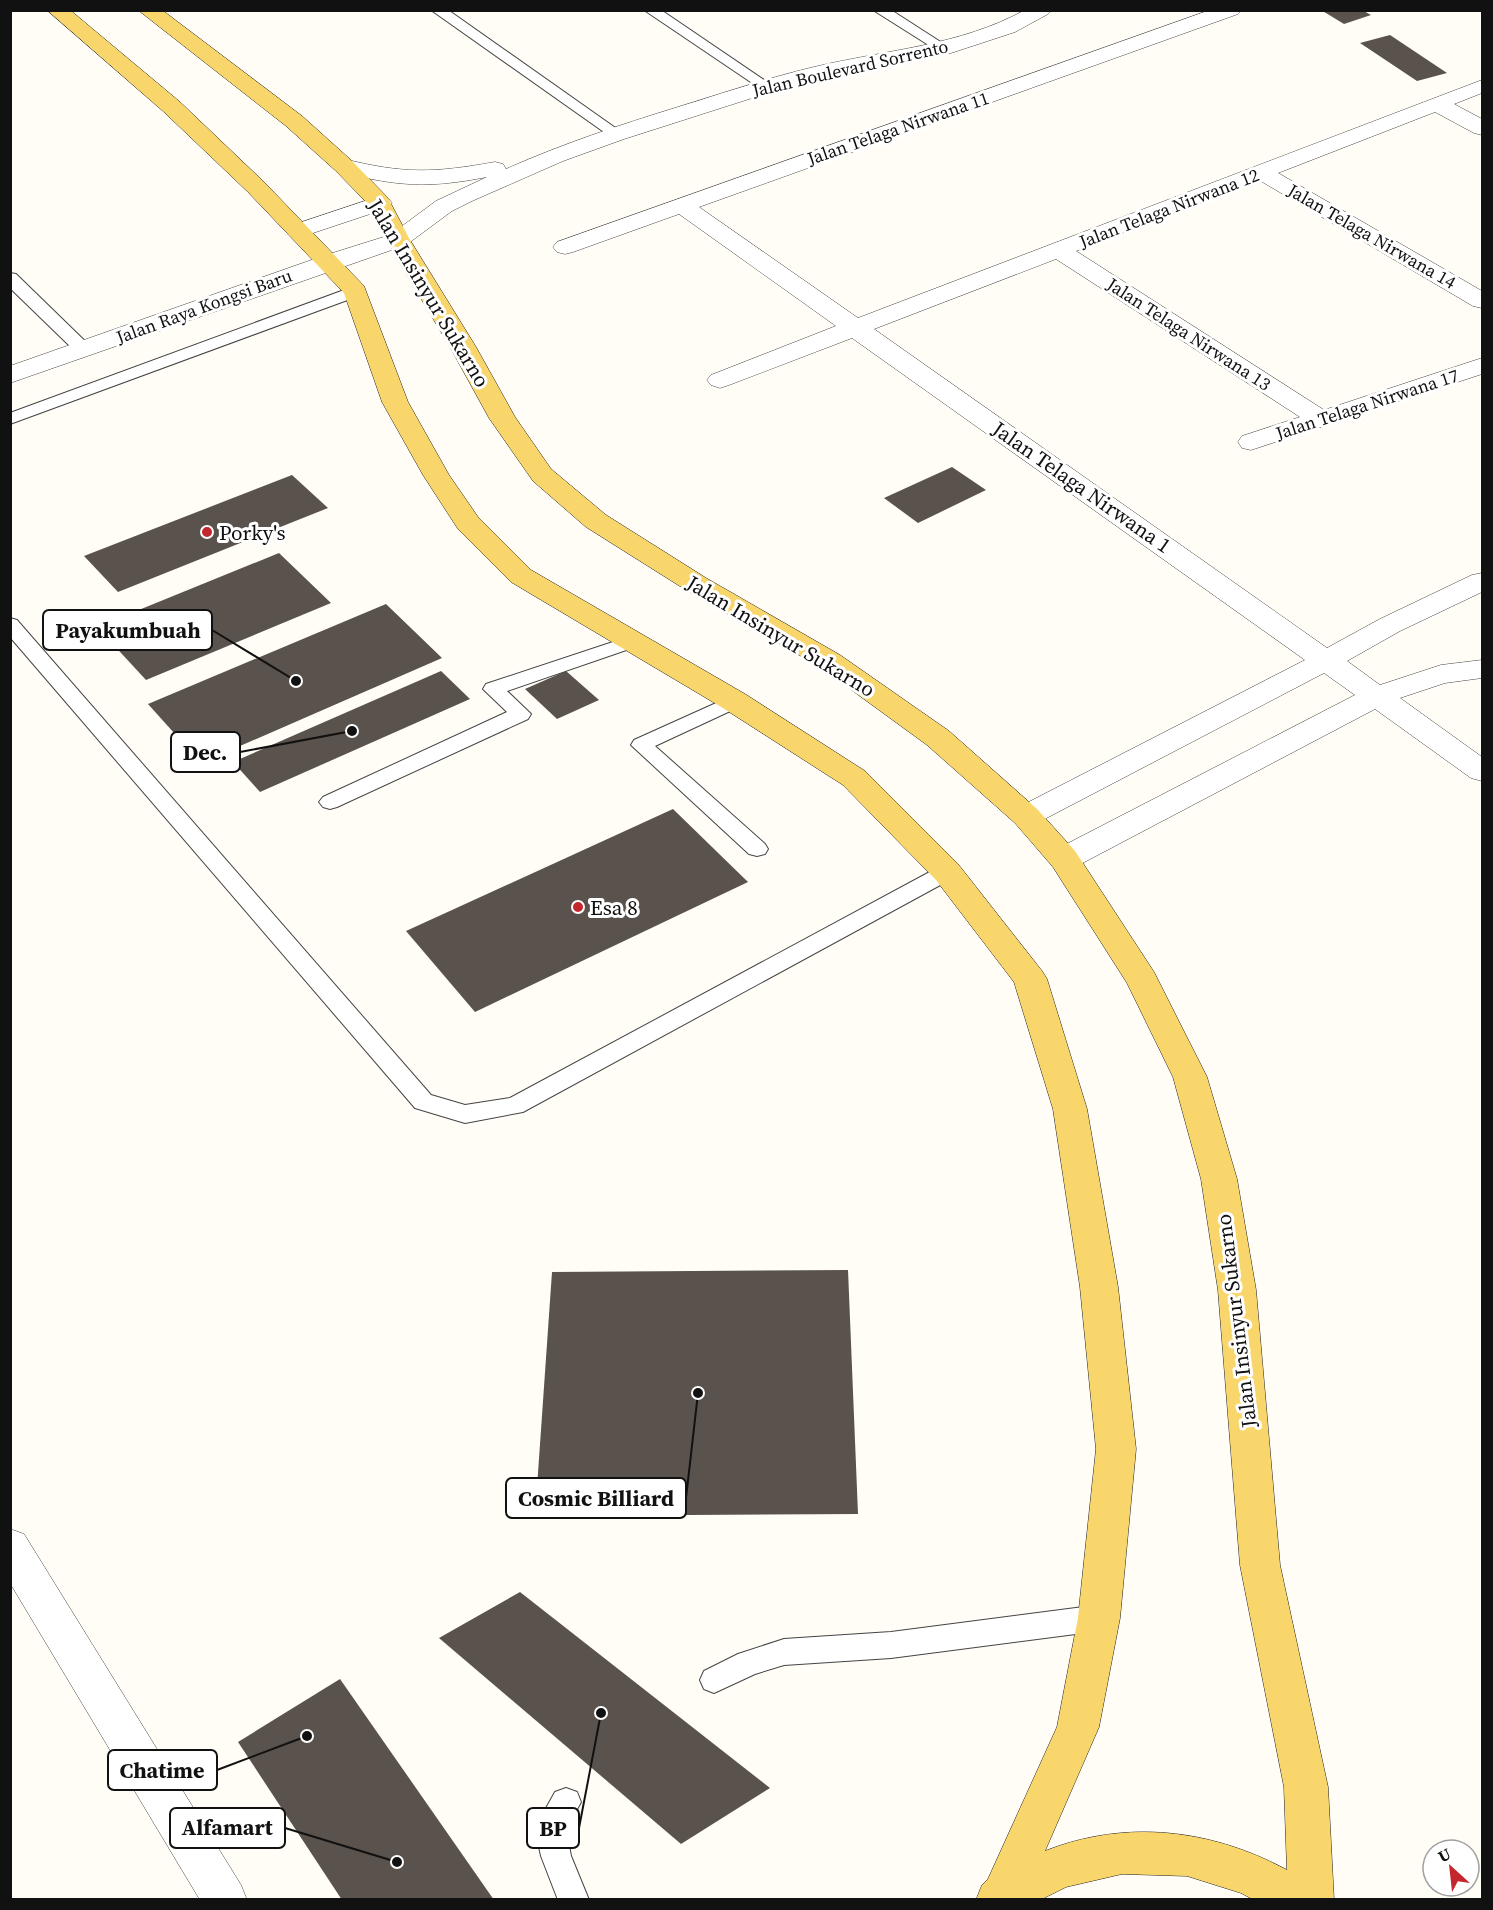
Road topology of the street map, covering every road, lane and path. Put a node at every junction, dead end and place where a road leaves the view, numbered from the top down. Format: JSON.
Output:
{"nodes":[{"id":1,"x":148,"y":10,"type":"edge"},
{"id":2,"x":438,"y":10,"type":"edge"},
{"id":3,"x":651,"y":10,"type":"edge"},
{"id":4,"x":880,"y":10,"type":"edge"},
{"id":5,"x":1041,"y":10,"type":"edge"},
{"id":6,"x":1231,"y":10,"type":"edge"},
{"id":7,"x":71,"y":13,"type":"edge"},
{"id":8,"x":943,"y":48,"type":"junction"},
{"id":9,"x":766,"y":86,"type":"junction"},
{"id":10,"x":1482,"y":86,"type":"edge"},
{"id":11,"x":1437,"y":104,"type":"junction"},
{"id":12,"x":1482,"y":128,"type":"edge"},
{"id":13,"x":616,"y":134,"type":"junction"},
{"id":14,"x":555,"y":156,"type":"junction"},
{"id":15,"x":344,"y":166,"type":"junction"},
{"id":16,"x":1262,"y":172,"type":"junction"},
{"id":17,"x":380,"y":203,"type":"junction"},
{"id":18,"x":681,"y":205,"type":"junction"},
{"id":19,"x":298,"y":231,"type":"junction"},
{"id":20,"x":398,"y":240,"type":"junction"},
{"id":21,"x":565,"y":247,"type":"dead end"},
{"id":22,"x":1060,"y":251,"type":"junction"},
{"id":23,"x":329,"y":262,"type":"junction"},
{"id":24,"x":10,"y":278,"type":"edge"},
{"id":25,"x":355,"y":291,"type":"junction"},
{"id":26,"x":1482,"y":301,"type":"edge"},
{"id":27,"x":855,"y":327,"type":"junction"},
{"id":28,"x":83,"y":349,"type":"junction"},
{"id":29,"x":1482,"y":366,"type":"edge"},
{"id":30,"x":10,"y":375,"type":"edge"},
{"id":31,"x":720,"y":380,"type":"dead end"},
{"id":32,"x":1319,"y":418,"type":"junction"},
{"id":33,"x":10,"y":419,"type":"edge"},
{"id":34,"x":1251,"y":442,"type":"dead end"},
{"id":35,"x":1482,"y":581,"type":"edge"},
{"id":36,"x":10,"y":624,"type":"edge"},
{"id":37,"x":631,"y":642,"type":"junction"},
{"id":38,"x":1327,"y":660,"type":"junction"},
{"id":39,"x":1482,"y":669,"type":"edge"},
{"id":40,"x":1377,"y":696,"type":"junction"},
{"id":41,"x":734,"y":701,"type":"junction"},
{"id":42,"x":1482,"y":771,"type":"edge"},
{"id":43,"x":330,"y":802,"type":"dead end"},
{"id":44,"x":1026,"y":816,"type":"junction"},
{"id":45,"x":757,"y":849,"type":"dead end"},
{"id":46,"x":1064,"y":859,"type":"junction"},
{"id":47,"x":947,"y":872,"type":"junction"},
{"id":48,"x":10,"y":1546,"type":"edge"},
{"id":49,"x":1099,"y":1618,"type":"junction"},
{"id":50,"x":714,"y":1680,"type":"dead end"},
{"id":51,"x":566,"y":1802,"type":"dead end"},
{"id":52,"x":1001,"y":1897,"type":"edge"},
{"id":53,"x":225,"y":1899,"type":"edge"},
{"id":54,"x":574,"y":1899,"type":"edge"},
{"id":55,"x":1299,"y":1899,"type":"edge"},
{"id":56,"x":1311,"y":1899,"type":"edge"}],
"edges":[{"from":1,"to":15,"type":"main road","name":"Jalan Insinyur Sukarno"},
{"from":2,"to":13,"type":"lane"},
{"from":3,"to":9,"type":"lane"},
{"from":4,"to":8,"type":"lane"},
{"from":5,"to":8,"type":"street","name":"Jalan Boulevard Sorrento"},
{"from":6,"to":18,"type":"street","name":"Jalan Telaga Nirwana 11"},
{"from":7,"to":19,"type":"main road"},
{"from":8,"to":9,"type":"street","name":"Jalan Boulevard Sorrento"},
{"from":9,"to":13,"type":"street","name":"Jalan Boulevard Sorrento"},
{"from":10,"to":11,"type":"street","name":"Jalan Telaga Nirwana 12"},
{"from":11,"to":12,"type":"street"},
{"from":11,"to":16,"type":"street","name":"Jalan Telaga Nirwana 12"},
{"from":13,"to":14,"type":"street","name":"Jalan Boulevard Sorrento"},
{"from":14,"to":15,"type":"street","name":"Jalan Boulevard Sorrento"},
{"from":14,"to":20,"type":"street","name":"Jalan Boulevard Sorrento"},
{"from":15,"to":17,"type":"main road","name":"Jalan Insinyur Sukarno"},
{"from":16,"to":22,"type":"street","name":"Jalan Telaga Nirwana 12"},
{"from":16,"to":26,"type":"street","name":"Jalan Telaga Nirwana 14"},
{"from":17,"to":19,"type":"street"},
{"from":17,"to":20,"type":"main road","name":"Jalan Insinyur Sukarno"},
{"from":18,"to":21,"type":"street","name":"Jalan Telaga Nirwana 11"},
{"from":18,"to":27,"type":"street","name":"Jalan Telaga Nirwana 1"},
{"from":19,"to":23,"type":"main road"},
{"from":20,"to":23,"type":"street","name":"Jalan Raya Kongsi Baru"},
{"from":20,"to":44,"type":"main road","name":"Jalan Insinyur Sukarno"},
{"from":22,"to":27,"type":"street","name":"Jalan Telaga Nirwana 12"},
{"from":22,"to":32,"type":"street","name":"Jalan Telaga Nirwana 13"},
{"from":23,"to":25,"type":"main road"},
{"from":23,"to":28,"type":"street","name":"Jalan Raya Kongsi Baru"},
{"from":24,"to":28,"type":"lane"},
{"from":25,"to":33,"type":"lane"},
{"from":25,"to":37,"type":"main road"},
{"from":27,"to":31,"type":"street","name":"Jalan Telaga Nirwana 12"},
{"from":27,"to":38,"type":"street","name":"Jalan Telaga Nirwana 1"},
{"from":28,"to":30,"type":"street","name":"Jalan Raya Kongsi Baru"},
{"from":29,"to":32,"type":"street","name":"Jalan Telaga Nirwana 17"},
{"from":32,"to":34,"type":"street","name":"Jalan Telaga Nirwana 17"},
{"from":35,"to":38,"type":"street"},
{"from":36,"to":47,"type":"lane"},
{"from":37,"to":41,"type":"main road"},
{"from":37,"to":43,"type":"lane"},
{"from":38,"to":40,"type":"street","name":"Jalan Telaga Nirwana 1"},
{"from":38,"to":44,"type":"street"},
{"from":39,"to":40,"type":"street"},
{"from":40,"to":42,"type":"street","name":"Jalan Telaga Nirwana 1"},
{"from":40,"to":46,"type":"street"},
{"from":41,"to":45,"type":"lane"},
{"from":41,"to":47,"type":"main road"},
{"from":44,"to":46,"type":"main road","name":"Jalan Insinyur Sukarno"},
{"from":46,"to":56,"type":"main road","name":"Jalan Insinyur Sukarno"},
{"from":47,"to":49,"type":"main road"},
{"from":48,"to":53,"type":"street"},
{"from":49,"to":50,"type":"lane"},
{"from":49,"to":52,"type":"main road"},
{"from":51,"to":54,"type":"lane"},
{"from":52,"to":55,"type":"main road"}]}
